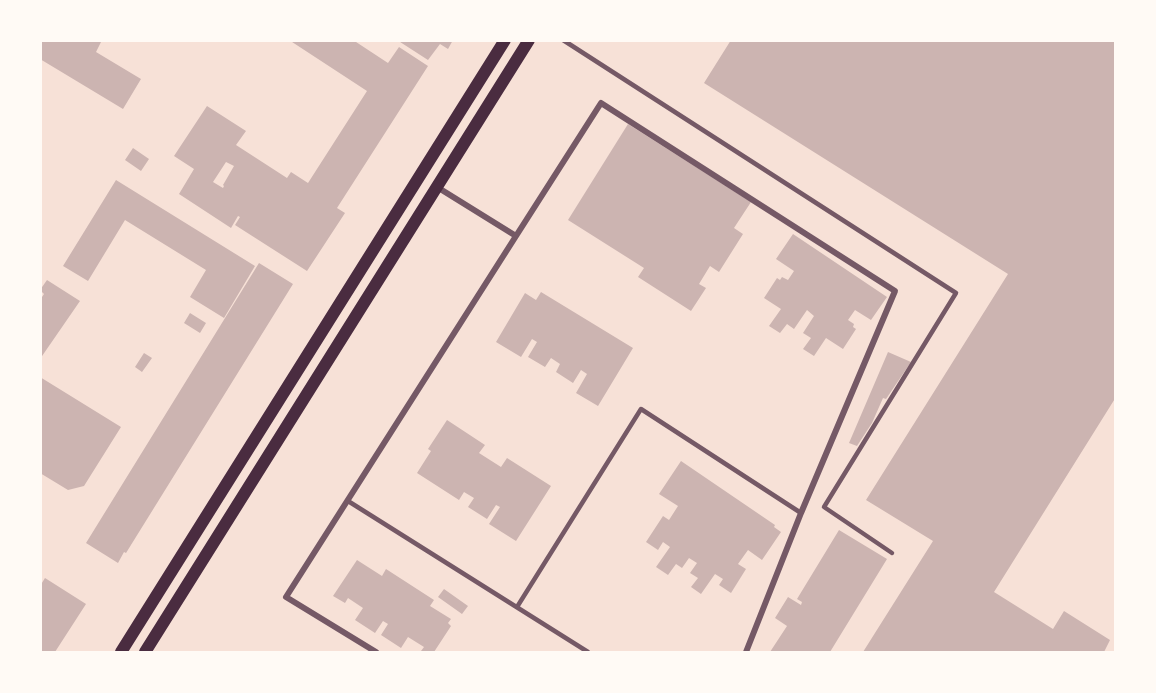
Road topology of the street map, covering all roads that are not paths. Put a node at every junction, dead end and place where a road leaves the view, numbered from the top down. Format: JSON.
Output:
{"nodes":[{"id":1,"x":505,"y":40,"type":"edge"},
{"id":2,"x":529,"y":40,"type":"edge"},
{"id":3,"x":563,"y":40,"type":"edge"},
{"id":4,"x":437,"y":187,"type":"junction"},
{"id":5,"x":516,"y":236,"type":"junction"},
{"id":6,"x":348,"y":501,"type":"junction"},
{"id":7,"x":801,"y":513,"type":"junction"},
{"id":8,"x":892,"y":553,"type":"dead end"},
{"id":9,"x":517,"y":608,"type":"junction"},
{"id":10,"x":121,"y":652,"type":"edge"},
{"id":11,"x":145,"y":652,"type":"edge"},
{"id":12,"x":376,"y":652,"type":"edge"},
{"id":13,"x":588,"y":652,"type":"edge"},
{"id":14,"x":746,"y":652,"type":"edge"}],
"edges":[{"from":1,"to":10,"type":"main road"},
{"from":2,"to":4,"type":"main road"},
{"from":3,"to":8,"type":"lane"},
{"from":4,"to":5,"type":"street"},
{"from":4,"to":11,"type":"main road"},
{"from":5,"to":6,"type":"street"},
{"from":5,"to":7,"type":"street"},
{"from":6,"to":9,"type":"lane"},
{"from":6,"to":12,"type":"street"},
{"from":7,"to":9,"type":"lane"},
{"from":7,"to":14,"type":"street"},
{"from":9,"to":13,"type":"lane"}]}
